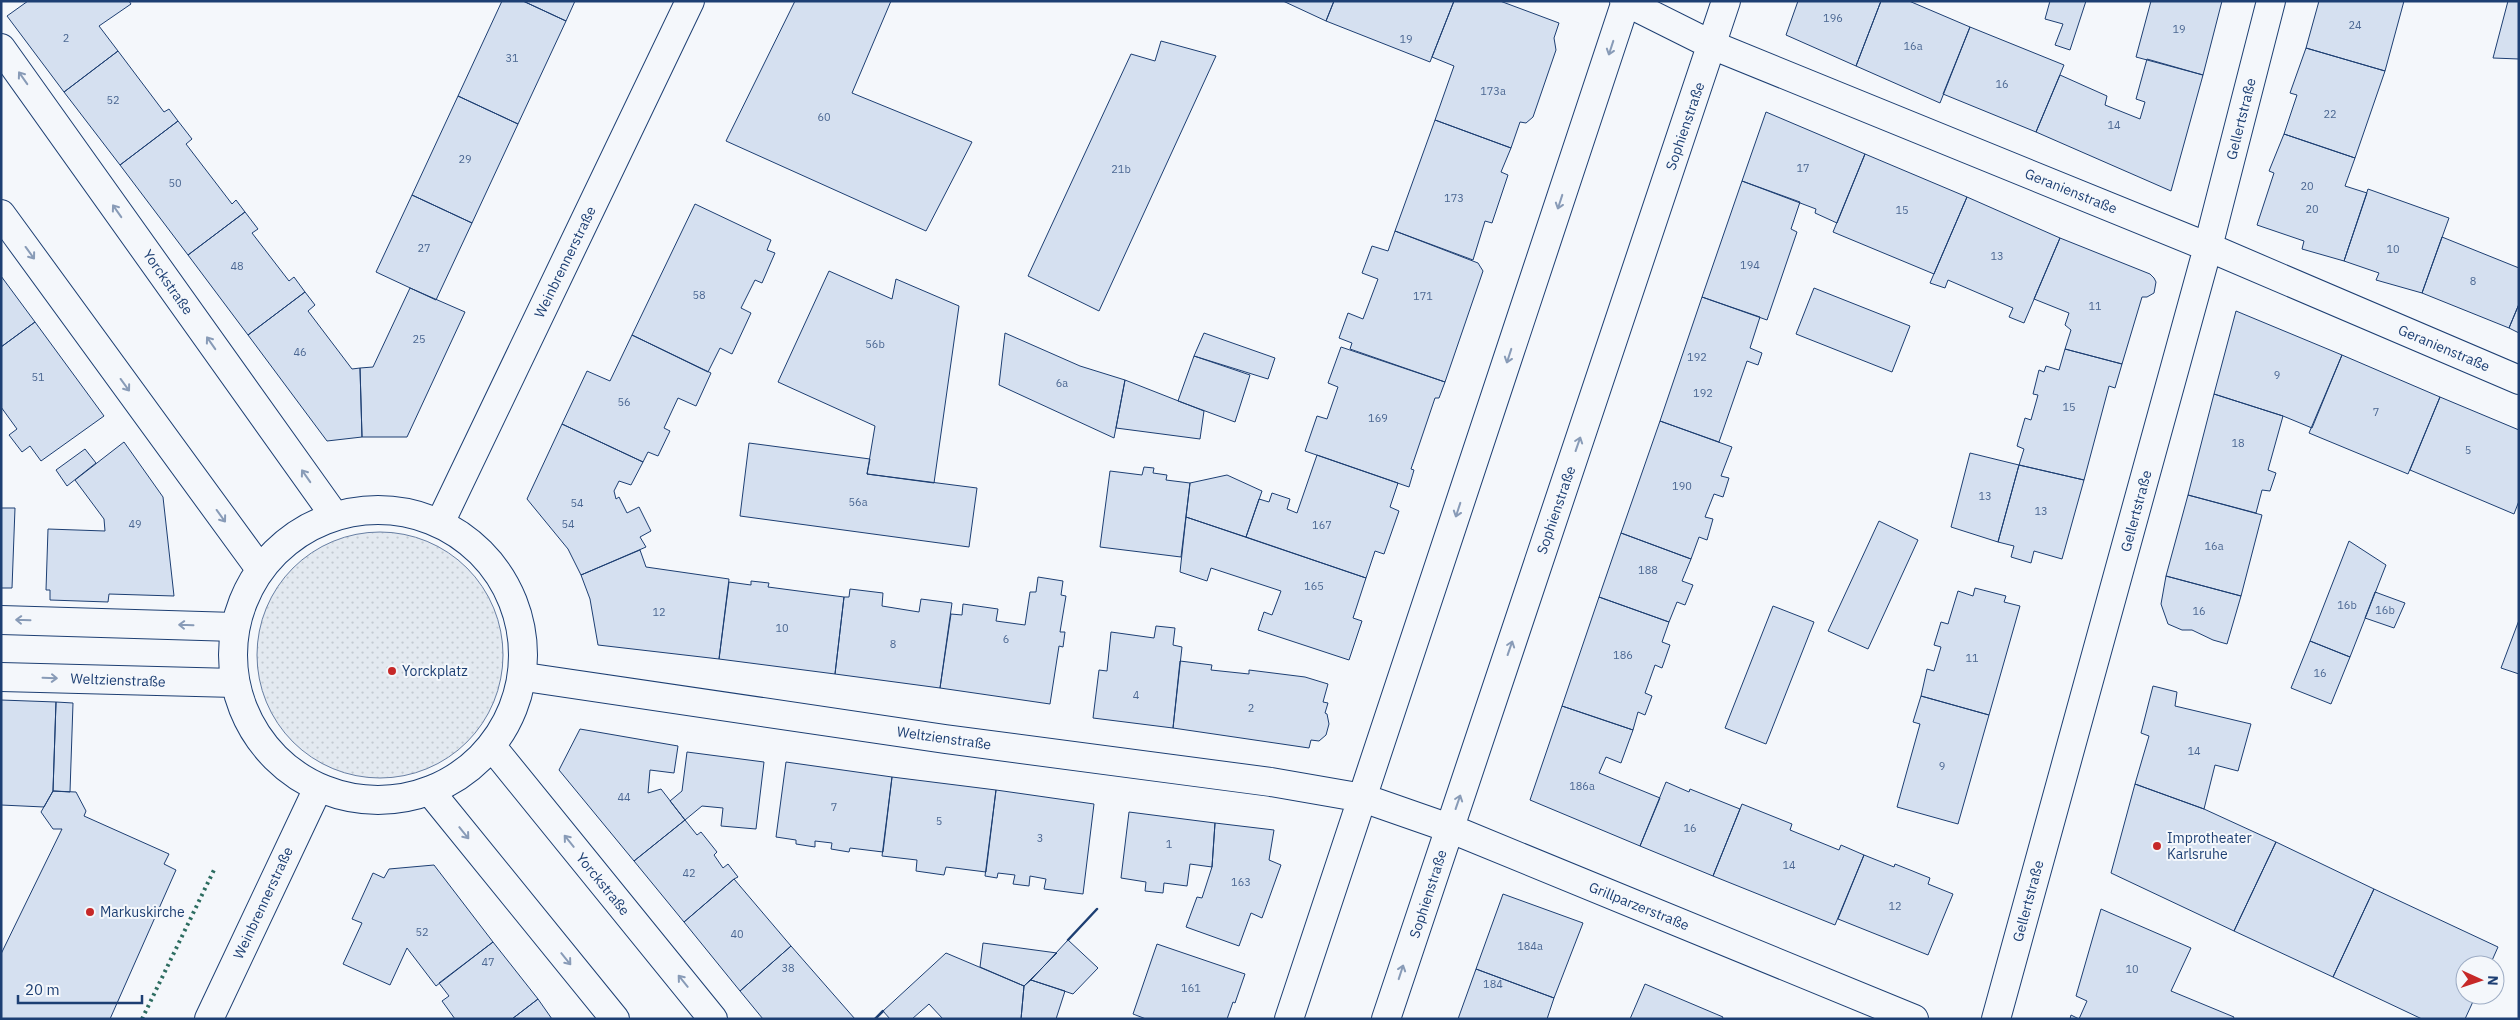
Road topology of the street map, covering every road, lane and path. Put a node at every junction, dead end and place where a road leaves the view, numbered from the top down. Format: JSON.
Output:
{"nodes":[{"id":1,"x":690,"y":1,"type":"edge"},
{"id":2,"x":1726,"y":1,"type":"edge"},
{"id":3,"x":2271,"y":1,"type":"edge"},
{"id":4,"x":1625,"y":2,"type":"edge"},
{"id":5,"x":1712,"y":45,"type":"junction"},
{"id":6,"x":1,"y":48,"type":"edge"},
{"id":7,"x":1,"y":214,"type":"edge"},
{"id":8,"x":2208,"y":247,"type":"junction"},
{"id":9,"x":2519,"y":380,"type":"edge"},
{"id":10,"x":334,"y":515,"type":"junction"},
{"id":11,"x":440,"y":522,"type":"junction"},
{"id":12,"x":260,"y":569,"type":"junction"},
{"id":13,"x":1,"y":620,"type":"edge"},
{"id":14,"x":234,"y":627,"type":"junction"},
{"id":15,"x":1,"y":676,"type":"edge"},
{"id":16,"x":525,"y":677,"type":"junction"},
{"id":17,"x":235,"y":683,"type":"junction"},
{"id":18,"x":493,"y":748,"type":"junction"},
{"id":19,"x":318,"y":788,"type":"junction"},
{"id":20,"x":433,"y":795,"type":"junction"},
{"id":21,"x":1363,"y":798,"type":"junction"},
{"id":22,"x":1450,"y":828,"type":"junction"},
{"id":23,"x":209,"y":1019,"type":"edge"},
{"id":24,"x":615,"y":1019,"type":"edge"},
{"id":25,"x":713,"y":1019,"type":"edge"},
{"id":26,"x":1289,"y":1019,"type":"edge"},
{"id":27,"x":1386,"y":1019,"type":"edge"},
{"id":28,"x":1914,"y":1019,"type":"edge"},
{"id":29,"x":1996,"y":1019,"type":"edge"}],
"edges":[{"from":1,"to":11,"type":"street","name":"Weinbrennerstraße"},
{"from":2,"to":5,"type":"street","name":"Sophienstraße"},
{"from":3,"to":8,"type":"street","name":"Gellertstraße"},
{"from":4,"to":5,"type":"street","name":"Geranienstraße"},
{"from":4,"to":21,"type":"street","one_way":true},
{"from":5,"to":8,"type":"street","name":"Geranienstraße"},
{"from":22,"to":5,"type":"street","name":"Sophienstraße","one_way":true},
{"from":10,"to":6,"type":"street","name":"Yorckstraße","one_way":true},
{"from":7,"to":12,"type":"street","one_way":true},
{"from":8,"to":9,"type":"street","name":"Geranienstraße"},
{"from":8,"to":29,"type":"street","name":"Gellertstraße"},
{"from":10,"to":11,"type":"street"},
{"from":10,"to":12,"type":"street"},
{"from":11,"to":16,"type":"street"},
{"from":12,"to":14,"type":"street"},
{"from":14,"to":13,"type":"street","one_way":true},
{"from":14,"to":17,"type":"street"},
{"from":15,"to":17,"type":"street","name":"Weltzienstraße","one_way":true},
{"from":16,"to":18,"type":"street"},
{"from":16,"to":21,"type":"street","name":"Weltzienstraße"},
{"from":17,"to":19,"type":"street"},
{"from":18,"to":20,"type":"street"},
{"from":25,"to":18,"type":"street","name":"Yorckstraße","one_way":true},
{"from":19,"to":20,"type":"street"},
{"from":19,"to":23,"type":"street","name":"Weinbrennerstraße"},
{"from":20,"to":24,"type":"street","one_way":true},
{"from":21,"to":22,"type":"street","name":"Grillparzerstraße"},
{"from":21,"to":26,"type":"street"},
{"from":27,"to":22,"type":"street","name":"Sophienstraße","one_way":true},
{"from":22,"to":28,"type":"street","name":"Grillparzerstraße"}]}
